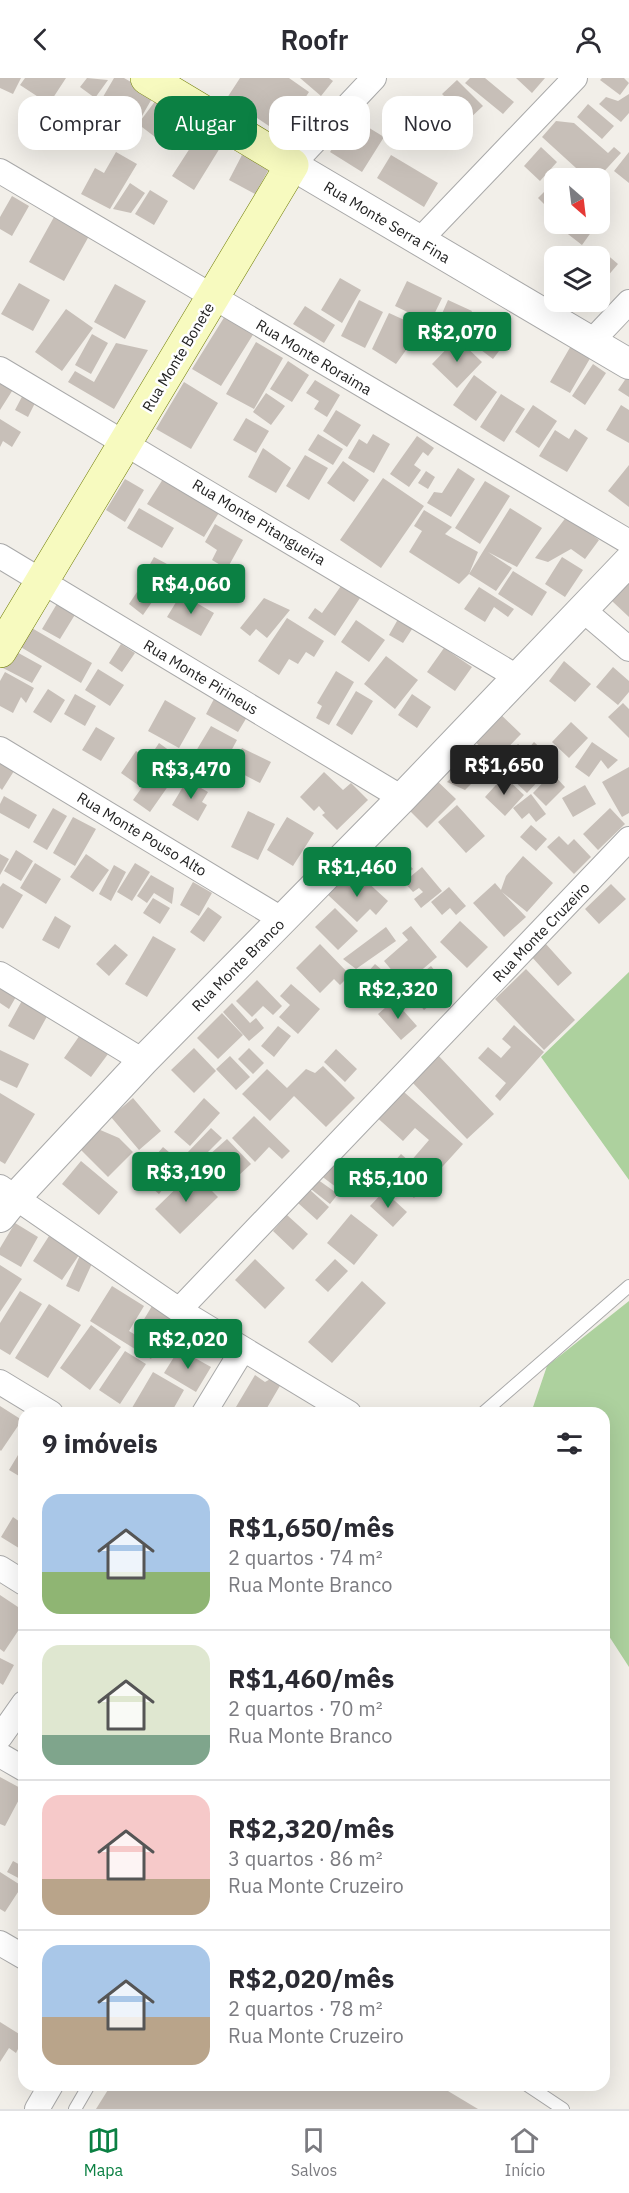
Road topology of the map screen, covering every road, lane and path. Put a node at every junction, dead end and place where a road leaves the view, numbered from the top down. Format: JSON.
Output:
{"nodes":[{"id":1,"x":147,"y":78,"type":"edge"},
{"id":2,"x":374,"y":78,"type":"edge"},
{"id":3,"x":575,"y":78,"type":"edge"},
{"id":4,"x":292,"y":165,"type":"junction"},
{"id":5,"x":0,"y":171,"type":"edge"},
{"id":6,"x":418,"y":242,"type":"junction"},
{"id":7,"x":214,"y":297,"type":"junction"},
{"id":8,"x":629,"y":302,"type":"edge"},
{"id":9,"x":591,"y":342,"type":"junction"},
{"id":10,"x":629,"y":364,"type":"edge"},
{"id":11,"x":0,"y":369,"type":"edge"},
{"id":12,"x":127,"y":443,"type":"junction"},
{"id":13,"x":629,"y":542,"type":"edge"},
{"id":14,"x":0,"y":556,"type":"edge"},
{"id":15,"x":629,"y":561,"type":"edge"},
{"id":16,"x":40,"y":581,"type":"junction"},
{"id":17,"x":582,"y":609,"type":"junction"},
{"id":18,"x":629,"y":648,"type":"edge"},
{"id":19,"x":0,"y":651,"type":"edge"},
{"id":20,"x":517,"y":677,"type":"junction"},
{"id":21,"x":0,"y":749,"type":"edge"},
{"id":22,"x":402,"y":798,"type":"junction"},
{"id":23,"x":629,"y":839,"type":"edge"},
{"id":24,"x":283,"y":920,"type":"junction"},
{"id":25,"x":0,"y":974,"type":"edge"},
{"id":26,"x":143,"y":1062,"type":"junction"},
{"id":27,"x":5,"y":1200,"type":"edge"},
{"id":28,"x":629,"y":1286,"type":"edge"},
{"id":29,"x":179,"y":1310,"type":"junction"},
{"id":30,"x":243,"y":1349,"type":"junction"},
{"id":31,"x":0,"y":1382,"type":"edge"},
{"id":32,"x":41,"y":1407,"type":"edge"},
{"id":33,"x":208,"y":1407,"type":"edge"},
{"id":34,"x":339,"y":1407,"type":"edge"},
{"id":35,"x":490,"y":1407,"type":"edge"},
{"id":36,"x":0,"y":1568,"type":"edge"},
{"id":37,"x":18,"y":1578,"type":"edge"},
{"id":38,"x":18,"y":1711,"type":"edge"},
{"id":39,"x":0,"y":1737,"type":"edge"},
{"id":40,"x":0,"y":1755,"type":"edge"},
{"id":41,"x":18,"y":1766,"type":"edge"},
{"id":42,"x":0,"y":1942,"type":"edge"},
{"id":43,"x":18,"y":1953,"type":"edge"},
{"id":44,"x":48,"y":2091,"type":"edge"},
{"id":45,"x":86,"y":2091,"type":"edge"},
{"id":46,"x":536,"y":2091,"type":"edge"},
{"id":47,"x":37,"y":2109,"type":"edge"},
{"id":48,"x":75,"y":2109,"type":"edge"},
{"id":49,"x":562,"y":2109,"type":"edge"}],
"edges":[{"from":1,"to":4,"type":"main road","name":"Rua Monte Serra Fina"},
{"from":2,"to":4,"type":"street","name":"Rua Monte Bonete"},
{"from":3,"to":6,"type":"street"},
{"from":4,"to":6,"type":"street","name":"Rua Monte Serra Fina"},
{"from":4,"to":7,"type":"main road","name":"Rua Monte Bonete"},
{"from":5,"to":7,"type":"street","name":"Rua Monte Roraima"},
{"from":6,"to":9,"type":"street","name":"Rua Monte Serra Fina"},
{"from":7,"to":12,"type":"main road","name":"Rua Monte Bonete"},
{"from":7,"to":13,"type":"street","name":"Rua Monte Roraima"},
{"from":8,"to":9,"type":"street"},
{"from":9,"to":10,"type":"street","name":"Rua Monte Serra Fina"},
{"from":11,"to":12,"type":"street","name":"Rua Monte Pitangueira"},
{"from":12,"to":16,"type":"main road","name":"Rua Monte Bonete"},
{"from":12,"to":20,"type":"street","name":"Rua Monte Pitangueira"},
{"from":14,"to":16,"type":"street","name":"Rua Monte Pirineus"},
{"from":15,"to":17,"type":"street","name":"Rua Monte Branco"},
{"from":16,"to":19,"type":"main road","name":"Rua Monte Bonete"},
{"from":16,"to":22,"type":"street","name":"Rua Monte Pirineus"},
{"from":17,"to":18,"type":"street"},
{"from":17,"to":20,"type":"street","name":"Rua Monte Branco"},
{"from":20,"to":22,"type":"street","name":"Rua Monte Branco"},
{"from":21,"to":24,"type":"street","name":"Rua Monte Pouso Alto"},
{"from":22,"to":24,"type":"street","name":"Rua Monte Branco"},
{"from":23,"to":29,"type":"street","name":"Rua Monte Cruzeiro"},
{"from":24,"to":26,"type":"street","name":"Rua Monte Branco"},
{"from":25,"to":26,"type":"street"},
{"from":26,"to":27,"type":"street","name":"Rua Monte Branco"},
{"from":27,"to":29,"type":"street"},
{"from":28,"to":35,"type":"lane"},
{"from":29,"to":30,"type":"street"},
{"from":30,"to":33,"type":"street"},
{"from":30,"to":34,"type":"street"},
{"from":31,"to":32,"type":"street"},
{"from":36,"to":37,"type":"street"},
{"from":38,"to":39,"type":"street"},
{"from":40,"to":41,"type":"street"},
{"from":42,"to":43,"type":"street"},
{"from":44,"to":47,"type":"street"},
{"from":45,"to":48,"type":"lane"},
{"from":46,"to":49,"type":"lane"}]}
